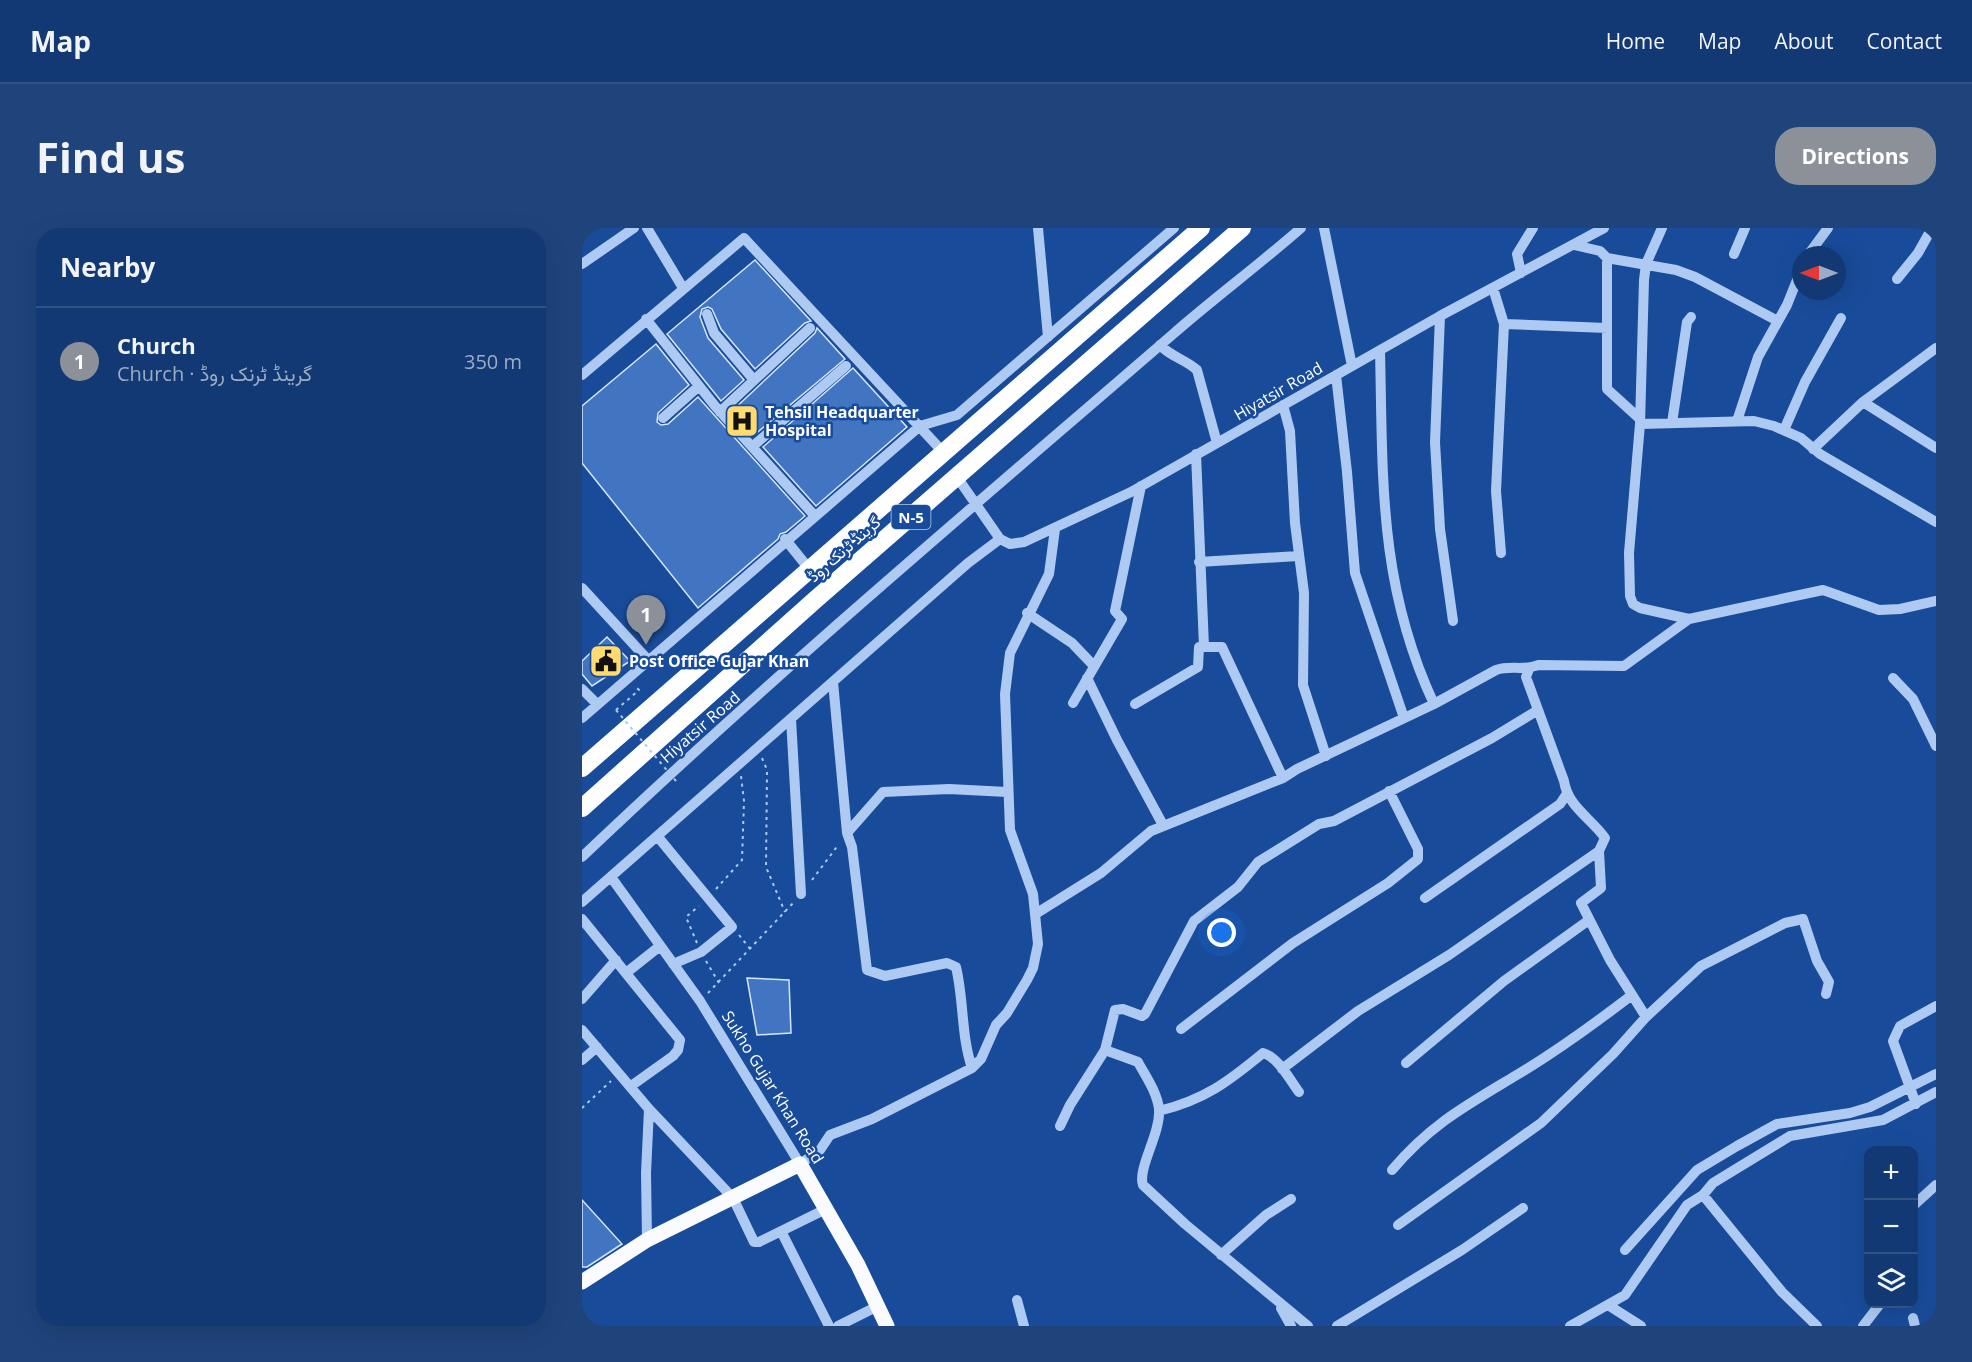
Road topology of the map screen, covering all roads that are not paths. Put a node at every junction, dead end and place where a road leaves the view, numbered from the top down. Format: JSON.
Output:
{"nodes":[{"id":1,"x":634,"y":228,"type":"edge"},
{"id":2,"x":647,"y":228,"type":"edge"},
{"id":3,"x":1038,"y":228,"type":"edge"},
{"id":4,"x":1174,"y":228,"type":"edge"},
{"id":5,"x":1201,"y":228,"type":"edge"},
{"id":6,"x":1242,"y":228,"type":"edge"},
{"id":7,"x":1301,"y":228,"type":"edge"},
{"id":8,"x":1324,"y":228,"type":"edge"},
{"id":9,"x":1533,"y":228,"type":"edge"},
{"id":10,"x":1604,"y":228,"type":"edge"},
{"id":11,"x":1662,"y":228,"type":"edge"},
{"id":12,"x":1745,"y":228,"type":"edge"},
{"id":13,"x":1828,"y":228,"type":"edge"},
{"id":14,"x":1932,"y":228,"type":"edge"},
{"id":15,"x":746,"y":233,"type":"edge"},
{"id":16,"x":1574,"y":245,"type":"junction"},
{"id":17,"x":1815,"y":246,"type":"edge"},
{"id":18,"x":1734,"y":254,"type":"dead end"},
{"id":19,"x":1607,"y":258,"type":"junction"},
{"id":20,"x":582,"y":264,"type":"edge"},
{"id":21,"x":1646,"y":264,"type":"junction"},
{"id":22,"x":1521,"y":273,"type":"junction"},
{"id":23,"x":1897,"y":279,"type":"dead end"},
{"id":24,"x":683,"y":288,"type":"junction"},
{"id":25,"x":1493,"y":288,"type":"junction"},
{"id":26,"x":1792,"y":290,"type":"edge"},
{"id":27,"x":706,"y":314,"type":"dead end"},
{"id":28,"x":1440,"y":316,"type":"junction"},
{"id":29,"x":1691,"y":317,"type":"dead end"},
{"id":30,"x":1841,"y":318,"type":"dead end"},
{"id":31,"x":646,"y":320,"type":"junction"},
{"id":32,"x":1778,"y":321,"type":"junction"},
{"id":33,"x":1504,"y":324,"type":"junction"},
{"id":34,"x":810,"y":328,"type":"dead end"},
{"id":35,"x":1607,"y":328,"type":"junction"},
{"id":36,"x":1048,"y":337,"type":"junction"},
{"id":37,"x":1160,"y":345,"type":"junction"},
{"id":38,"x":1936,"y":348,"type":"edge"},
{"id":39,"x":1380,"y":350,"type":"junction"},
{"id":40,"x":846,"y":366,"type":"dead end"},
{"id":41,"x":1352,"y":366,"type":"junction"},
{"id":42,"x":582,"y":375,"type":"edge"},
{"id":43,"x":1336,"y":375,"type":"junction"},
{"id":44,"x":754,"y":380,"type":"junction"},
{"id":45,"x":699,"y":386,"type":"junction"},
{"id":46,"x":1863,"y":402,"type":"junction"},
{"id":47,"x":1283,"y":405,"type":"junction"},
{"id":48,"x":720,"y":412,"type":"junction"},
{"id":49,"x":663,"y":418,"type":"dead end"},
{"id":50,"x":1737,"y":421,"type":"junction"},
{"id":51,"x":1640,"y":422,"type":"junction"},
{"id":52,"x":1672,"y":423,"type":"junction"},
{"id":53,"x":920,"y":426,"type":"junction"},
{"id":54,"x":1784,"y":430,"type":"junction"},
{"id":55,"x":1217,"y":443,"type":"junction"},
{"id":56,"x":753,"y":446,"type":"junction"},
{"id":57,"x":1813,"y":448,"type":"junction"},
{"id":58,"x":1936,"y":448,"type":"edge"},
{"id":59,"x":944,"y":453,"type":"junction"},
{"id":60,"x":1196,"y":454,"type":"junction"},
{"id":61,"x":957,"y":477,"type":"junction"},
{"id":62,"x":1141,"y":486,"type":"junction"},
{"id":63,"x":976,"y":505,"type":"junction"},
{"id":64,"x":814,"y":516,"type":"junction"},
{"id":65,"x":1936,"y":522,"type":"edge"},
{"id":66,"x":1055,"y":529,"type":"junction"},
{"id":67,"x":786,"y":539,"type":"junction"},
{"id":68,"x":1000,"y":540,"type":"junction"},
{"id":69,"x":1501,"y":553,"type":"dead end"},
{"id":70,"x":1298,"y":556,"type":"junction"},
{"id":71,"x":1199,"y":562,"type":"junction"},
{"id":72,"x":810,"y":570,"type":"junction"},
{"id":73,"x":582,"y":588,"type":"edge"},
{"id":74,"x":1935,"y":602,"type":"edge"},
{"id":75,"x":1027,"y":613,"type":"junction"},
{"id":76,"x":1689,"y":619,"type":"junction"},
{"id":77,"x":1453,"y":621,"type":"dead end"},
{"id":78,"x":1203,"y":647,"type":"junction"},
{"id":79,"x":648,"y":660,"type":"junction"},
{"id":80,"x":1094,"y":666,"type":"junction"},
{"id":81,"x":1529,"y":669,"type":"junction"},
{"id":82,"x":1088,"y":678,"type":"junction"},
{"id":83,"x":1893,"y":678,"type":"dead end"},
{"id":84,"x":833,"y":682,"type":"junction"},
{"id":85,"x":582,"y":689,"type":"edge"},
{"id":86,"x":1073,"y":703,"type":"dead end"},
{"id":87,"x":597,"y":704,"type":"junction"},
{"id":88,"x":1135,"y":704,"type":"dead end"},
{"id":89,"x":1434,"y":704,"type":"junction"},
{"id":90,"x":1538,"y":710,"type":"junction"},
{"id":91,"x":582,"y":718,"type":"edge"},
{"id":92,"x":1404,"y":718,"type":"junction"},
{"id":93,"x":791,"y":719,"type":"junction"},
{"id":94,"x":1936,"y":746,"type":"edge"},
{"id":95,"x":1326,"y":756,"type":"junction"},
{"id":96,"x":582,"y":768,"type":"edge"},
{"id":97,"x":1283,"y":778,"type":"junction"},
{"id":98,"x":1389,"y":791,"type":"junction"},
{"id":99,"x":1007,"y":792,"type":"junction"},
{"id":100,"x":1566,"y":795,"type":"junction"},
{"id":101,"x":582,"y":808,"type":"edge"},
{"id":102,"x":1163,"y":825,"type":"junction"},
{"id":103,"x":847,"y":833,"type":"junction"},
{"id":104,"x":658,"y":837,"type":"junction"},
{"id":105,"x":1599,"y":851,"type":"junction"},
{"id":106,"x":582,"y":857,"type":"edge"},
{"id":107,"x":611,"y":877,"type":"junction"},
{"id":108,"x":801,"y":894,"type":"road end"},
{"id":109,"x":1425,"y":898,"type":"dead end"},
{"id":110,"x":582,"y":902,"type":"edge"},
{"id":111,"x":1036,"y":913,"type":"junction"},
{"id":112,"x":582,"y":919,"type":"edge"},
{"id":113,"x":1589,"y":920,"type":"junction"},
{"id":114,"x":660,"y":946,"type":"junction"},
{"id":115,"x":616,"y":960,"type":"junction"},
{"id":116,"x":673,"y":964,"type":"junction"},
{"id":117,"x":626,"y":973,"type":"junction"},
{"id":118,"x":1826,"y":994,"type":"dead end"},
{"id":119,"x":1632,"y":995,"type":"junction"},
{"id":120,"x":582,"y":999,"type":"edge"},
{"id":121,"x":1936,"y":1006,"type":"edge"},
{"id":122,"x":1646,"y":1017,"type":"junction"},
{"id":123,"x":1181,"y":1029,"type":"dead end"},
{"id":124,"x":582,"y":1030,"type":"edge"},
{"id":125,"x":597,"y":1047,"type":"junction"},
{"id":126,"x":1105,"y":1050,"type":"junction"},
{"id":127,"x":582,"y":1060,"type":"edge"},
{"id":128,"x":1406,"y":1064,"type":"dead end"},
{"id":129,"x":972,"y":1068,"type":"junction"},
{"id":130,"x":1282,"y":1069,"type":"junction"},
{"id":131,"x":1936,"y":1074,"type":"edge"},
{"id":132,"x":631,"y":1086,"type":"junction"},
{"id":133,"x":1299,"y":1092,"type":"dead end"},
{"id":134,"x":1936,"y":1092,"type":"edge"},
{"id":135,"x":1914,"y":1096,"type":"junction"},
{"id":136,"x":649,"y":1109,"type":"junction"},
{"id":137,"x":1159,"y":1111,"type":"junction"},
{"id":138,"x":1816,"y":1124,"type":"junction"},
{"id":139,"x":1060,"y":1126,"type":"dead end"},
{"id":140,"x":800,"y":1164,"type":"junction"},
{"id":141,"x":1392,"y":1170,"type":"dead end"},
{"id":142,"x":1936,"y":1185,"type":"edge"},
{"id":143,"x":1702,"y":1195,"type":"junction"},
{"id":144,"x":733,"y":1198,"type":"junction"},
{"id":145,"x":1291,"y":1199,"type":"dead end"},
{"id":146,"x":1681,"y":1199,"type":"junction"},
{"id":147,"x":1918,"y":1201,"type":"edge"},
{"id":148,"x":1523,"y":1208,"type":"dead end"},
{"id":149,"x":826,"y":1209,"type":"junction"},
{"id":150,"x":1398,"y":1225,"type":"dead end"},
{"id":151,"x":781,"y":1231,"type":"junction"},
{"id":152,"x":647,"y":1240,"type":"junction"},
{"id":153,"x":1625,"y":1250,"type":"dead end"},
{"id":154,"x":1221,"y":1255,"type":"junction"},
{"id":155,"x":582,"y":1282,"type":"edge"},
{"id":156,"x":1017,"y":1300,"type":"dead end"},
{"id":157,"x":1278,"y":1303,"type":"junction"},
{"id":158,"x":1608,"y":1305,"type":"junction"},
{"id":159,"x":878,"y":1306,"type":"junction"},
{"id":160,"x":1877,"y":1308,"type":"edge"},
{"id":161,"x":829,"y":1326,"type":"edge"},
{"id":162,"x":838,"y":1326,"type":"edge"},
{"id":163,"x":887,"y":1326,"type":"edge"},
{"id":164,"x":1024,"y":1326,"type":"edge"},
{"id":165,"x":1291,"y":1326,"type":"edge"},
{"id":166,"x":1308,"y":1326,"type":"edge"},
{"id":167,"x":1337,"y":1326,"type":"edge"},
{"id":168,"x":1570,"y":1326,"type":"edge"},
{"id":169,"x":1641,"y":1326,"type":"edge"},
{"id":170,"x":1817,"y":1326,"type":"edge"},
{"id":171,"x":1863,"y":1326,"type":"edge"}],
"edges":[{"from":1,"to":20,"type":"street"},
{"from":2,"to":24,"type":"street"},
{"from":3,"to":36,"type":"street"},
{"from":4,"to":36,"type":"street"},
{"from":5,"to":59,"type":"highway","name":"گرینڈ ٹرنک روڈ","number":"N-5"},
{"from":6,"to":61,"type":"highway","name":"گرینڈ ٹرنک روڈ","number":"N-5"},
{"from":7,"to":37,"type":"street","name":"Hiyatsir Road"},
{"from":8,"to":41,"type":"street"},
{"from":9,"to":22,"type":"street"},
{"from":10,"to":16,"type":"street","name":"Hiyatsir Road"},
{"from":11,"to":21,"type":"street"},
{"from":12,"to":18,"type":"street"},
{"from":13,"to":17,"type":"street"},
{"from":14,"to":23,"type":"street"},
{"from":15,"to":24,"type":"street"},
{"from":15,"to":53,"type":"street"},
{"from":16,"to":19,"type":"street"},
{"from":16,"to":22,"type":"street","name":"Hiyatsir Road"},
{"from":19,"to":21,"type":"street"},
{"from":19,"to":35,"type":"street"},
{"from":21,"to":32,"type":"street"},
{"from":21,"to":51,"type":"street"},
{"from":22,"to":25,"type":"street","name":"Hiyatsir Road"},
{"from":24,"to":31,"type":"street"},
{"from":25,"to":28,"type":"street","name":"Hiyatsir Road"},
{"from":25,"to":33,"type":"street"},
{"from":26,"to":32,"type":"street"},
{"from":27,"to":44,"type":"street"},
{"from":28,"to":39,"type":"street","name":"Hiyatsir Road"},
{"from":28,"to":77,"type":"street"},
{"from":29,"to":52,"type":"street"},
{"from":30,"to":54,"type":"street"},
{"from":31,"to":42,"type":"street"},
{"from":31,"to":45,"type":"street"},
{"from":32,"to":50,"type":"street"},
{"from":33,"to":35,"type":"street"},
{"from":33,"to":69,"type":"street"},
{"from":34,"to":44,"type":"street"},
{"from":35,"to":51,"type":"street"},
{"from":36,"to":53,"type":"street"},
{"from":37,"to":55,"type":"street"},
{"from":37,"to":63,"type":"street","name":"Hiyatsir Road"},
{"from":38,"to":46,"type":"street"},
{"from":39,"to":41,"type":"street","name":"Hiyatsir Road"},
{"from":39,"to":89,"type":"street"},
{"from":40,"to":56,"type":"street"},
{"from":41,"to":43,"type":"street","name":"Hiyatsir Road"},
{"from":43,"to":47,"type":"street","name":"Hiyatsir Road"},
{"from":43,"to":92,"type":"street"},
{"from":44,"to":48,"type":"street"},
{"from":45,"to":48,"type":"street"},
{"from":45,"to":49,"type":"street"},
{"from":46,"to":57,"type":"street"},
{"from":46,"to":58,"type":"street"},
{"from":47,"to":55,"type":"street","name":"Hiyatsir Road"},
{"from":47,"to":70,"type":"street"},
{"from":48,"to":56,"type":"street"},
{"from":50,"to":52,"type":"street"},
{"from":50,"to":54,"type":"street"},
{"from":51,"to":52,"type":"street"},
{"from":51,"to":76,"type":"street"},
{"from":53,"to":59,"type":"street"},
{"from":53,"to":64,"type":"street"},
{"from":54,"to":57,"type":"street"},
{"from":55,"to":60,"type":"street","name":"Hiyatsir Road"},
{"from":56,"to":64,"type":"street"},
{"from":57,"to":65,"type":"street"},
{"from":59,"to":72,"type":"highway","name":"گرینڈ ٹرنک روڈ","number":"N-5"},
{"from":60,"to":62,"type":"street","name":"Hiyatsir Road"},
{"from":60,"to":71,"type":"street"},
{"from":61,"to":63,"type":"street"},
{"from":61,"to":101,"type":"highway","name":"گرینڈ ٹرنک روڈ","number":"N-5"},
{"from":62,"to":66,"type":"street","name":"Hiyatsir Road"},
{"from":62,"to":80,"type":"street"},
{"from":63,"to":68,"type":"street"},
{"from":63,"to":106,"type":"street","name":"Hiyatsir Road"},
{"from":64,"to":67,"type":"street"},
{"from":66,"to":68,"type":"street","name":"Hiyatsir Road"},
{"from":66,"to":75,"type":"street"},
{"from":67,"to":72,"type":"street"},
{"from":67,"to":79,"type":"street"},
{"from":68,"to":84,"type":"street"},
{"from":70,"to":71,"type":"street"},
{"from":70,"to":95,"type":"street"},
{"from":71,"to":78,"type":"street"},
{"from":72,"to":96,"type":"highway","name":"گرینڈ ٹرنک روڈ","number":"N-5"},
{"from":73,"to":79,"type":"street"},
{"from":74,"to":76,"type":"street"},
{"from":75,"to":80,"type":"street"},
{"from":75,"to":99,"type":"street"},
{"from":76,"to":81,"type":"street"},
{"from":78,"to":88,"type":"street"},
{"from":78,"to":97,"type":"street"},
{"from":79,"to":87,"type":"street"},
{"from":80,"to":82,"type":"street"},
{"from":81,"to":89,"type":"street"},
{"from":81,"to":90,"type":"street"},
{"from":82,"to":86,"type":"street"},
{"from":82,"to":102,"type":"street"},
{"from":83,"to":94,"type":"street"},
{"from":84,"to":93,"type":"street"},
{"from":84,"to":103,"type":"street"},
{"from":85,"to":87,"type":"street"},
{"from":87,"to":91,"type":"street"},
{"from":89,"to":92,"type":"street"},
{"from":90,"to":98,"type":"street"},
{"from":90,"to":100,"type":"street"},
{"from":92,"to":95,"type":"street"},
{"from":93,"to":104,"type":"street"},
{"from":93,"to":108,"type":"street"},
{"from":95,"to":97,"type":"street"},
{"from":97,"to":102,"type":"street"},
{"from":98,"to":123,"type":"street"},
{"from":98,"to":126,"type":"street"},
{"from":99,"to":103,"type":"street"},
{"from":99,"to":111,"type":"street"},
{"from":100,"to":105,"type":"street"},
{"from":100,"to":109,"type":"street"},
{"from":102,"to":111,"type":"street"},
{"from":103,"to":129,"type":"street"},
{"from":104,"to":107,"type":"street"},
{"from":104,"to":116,"type":"street"},
{"from":105,"to":113,"type":"street"},
{"from":105,"to":130,"type":"street"},
{"from":107,"to":110,"type":"street"},
{"from":107,"to":114,"type":"street","name":"Sukho Gujar Khan Road"},
{"from":111,"to":129,"type":"street"},
{"from":112,"to":115,"type":"street"},
{"from":113,"to":119,"type":"street"},
{"from":113,"to":128,"type":"street"},
{"from":114,"to":116,"type":"street","name":"Sukho Gujar Khan Road"},
{"from":114,"to":117,"type":"street"},
{"from":115,"to":117,"type":"street"},
{"from":115,"to":120,"type":"street"},
{"from":116,"to":140,"type":"street","name":"Sukho Gujar Khan Road"},
{"from":117,"to":132,"type":"street"},
{"from":118,"to":122,"type":"street"},
{"from":119,"to":122,"type":"street"},
{"from":119,"to":141,"type":"street"},
{"from":121,"to":135,"type":"street"},
{"from":122,"to":150,"type":"street"},
{"from":124,"to":125,"type":"street"},
{"from":125,"to":127,"type":"street"},
{"from":125,"to":132,"type":"street"},
{"from":126,"to":137,"type":"street"},
{"from":126,"to":139,"type":"street"},
{"from":129,"to":140,"type":"street"},
{"from":130,"to":133,"type":"street"},
{"from":130,"to":137,"type":"street"},
{"from":131,"to":135,"type":"street"},
{"from":132,"to":136,"type":"street"},
{"from":134,"to":135,"type":"street"},
{"from":135,"to":138,"type":"street"},
{"from":135,"to":138,"type":"street"},
{"from":136,"to":144,"type":"street"},
{"from":136,"to":152,"type":"street"},
{"from":137,"to":154,"type":"street"},
{"from":138,"to":143,"type":"street"},
{"from":138,"to":146,"type":"street"},
{"from":140,"to":144,"type":"main road"},
{"from":140,"to":149,"type":"main road","name":"Sukho Gujar Khan Road"},
{"from":142,"to":147,"type":"street"},
{"from":143,"to":146,"type":"street"},
{"from":143,"to":170,"type":"street"},
{"from":144,"to":151,"type":"street"},
{"from":144,"to":152,"type":"main road"},
{"from":145,"to":154,"type":"street"},
{"from":146,"to":153,"type":"street"},
{"from":146,"to":158,"type":"street"},
{"from":148,"to":167,"type":"street"},
{"from":149,"to":151,"type":"street"},
{"from":149,"to":159,"type":"main road","name":"Sukho Gujar Khan Road"},
{"from":151,"to":161,"type":"street"},
{"from":152,"to":155,"type":"main road"},
{"from":154,"to":157,"type":"street"},
{"from":156,"to":164,"type":"street"},
{"from":157,"to":165,"type":"street"},
{"from":157,"to":166,"type":"street"},
{"from":158,"to":168,"type":"street"},
{"from":158,"to":169,"type":"street"},
{"from":159,"to":162,"type":"street"},
{"from":159,"to":163,"type":"main road","name":"Sukho Gujar Khan Road"},
{"from":160,"to":171,"type":"street"}]}
